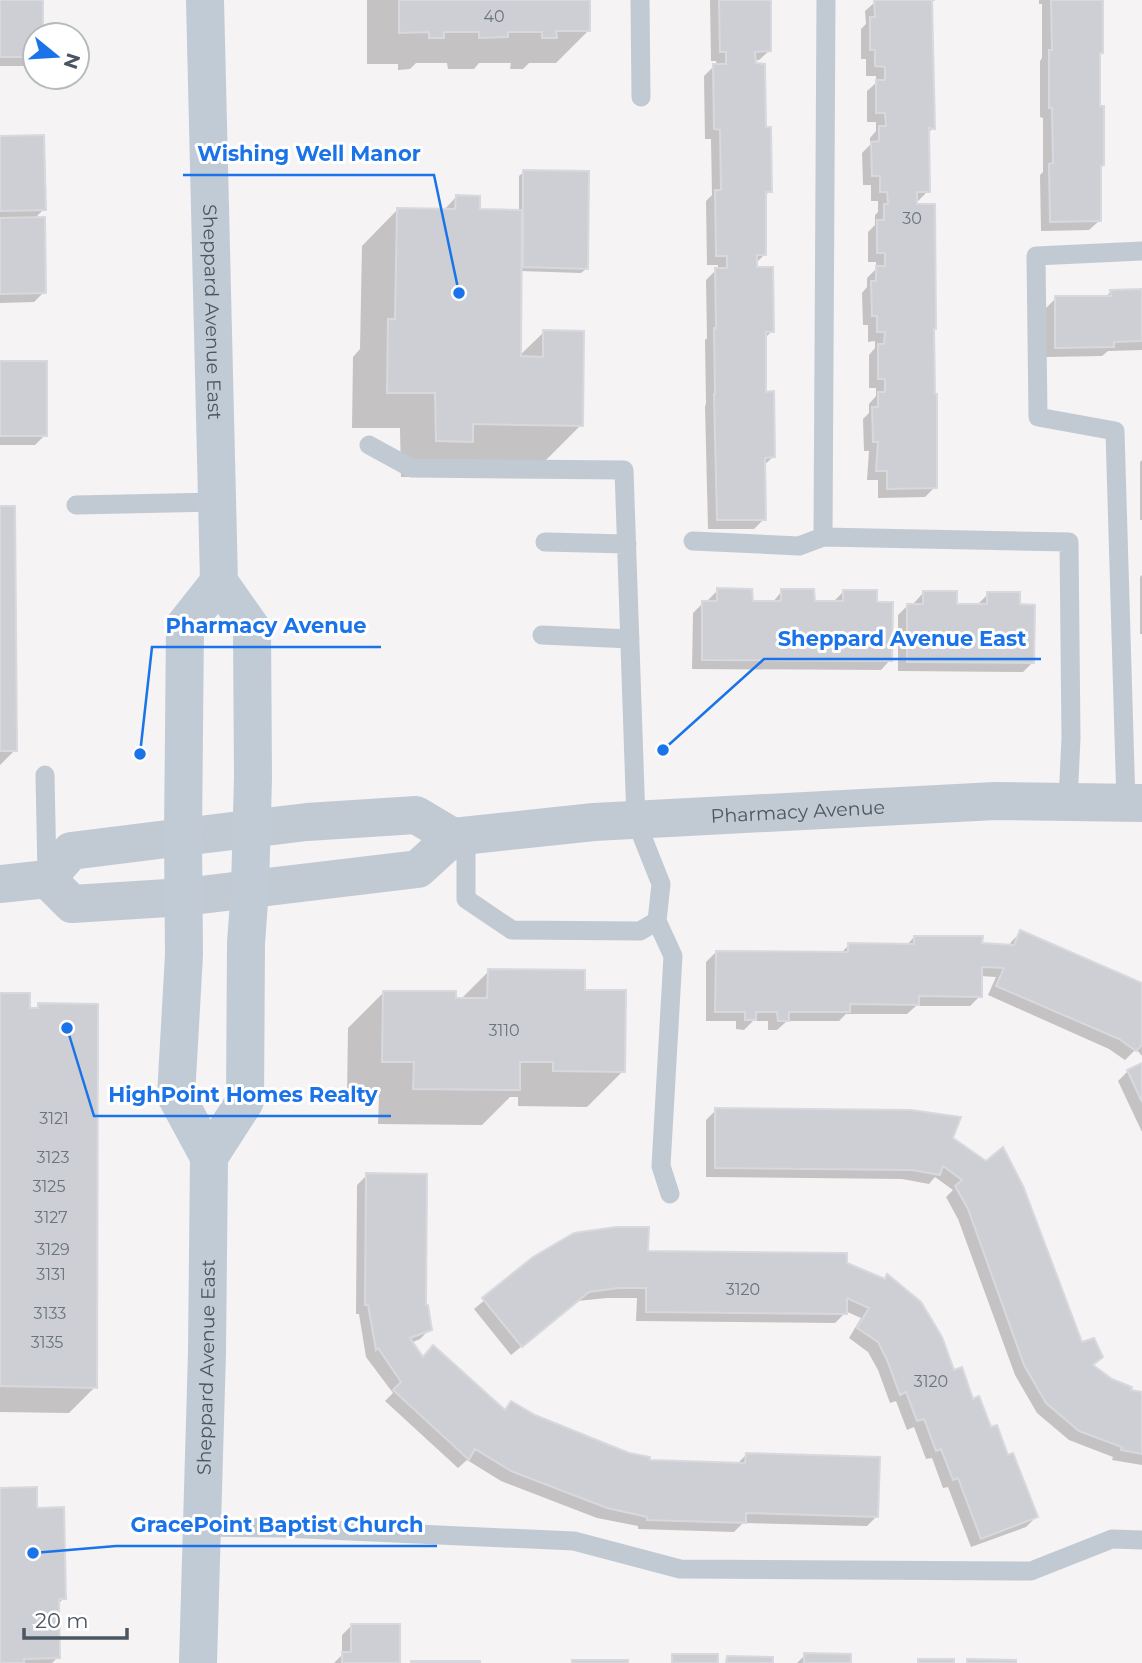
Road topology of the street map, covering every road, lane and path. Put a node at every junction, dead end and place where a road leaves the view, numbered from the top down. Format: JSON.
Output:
{"nodes":[{"id":1,"x":205,"y":0,"type":"edge"},
{"id":2,"x":640,"y":0,"type":"edge"},
{"id":3,"x":826,"y":0,"type":"edge"},
{"id":4,"x":641,"y":97,"type":"dead end"},
{"id":5,"x":1142,"y":251,"type":"edge"},
{"id":6,"x":369,"y":445,"type":"dead end"},
{"id":7,"x":217,"y":502,"type":"junction"},
{"id":8,"x":76,"y":505,"type":"dead end"},
{"id":9,"x":823,"y":537,"type":"junction"},
{"id":10,"x":692,"y":541,"type":"dead end"},
{"id":11,"x":545,"y":542,"type":"dead end"},
{"id":12,"x":626,"y":544,"type":"junction"},
{"id":13,"x":219,"y":582,"type":"junction"},
{"id":14,"x":542,"y":635,"type":"dead end"},
{"id":15,"x":630,"y":639,"type":"junction"},
{"id":16,"x":44,"y":775,"type":"dead end"},
{"id":17,"x":1068,"y":801,"type":"junction"},
{"id":18,"x":1134,"y":804,"type":"edge"},
{"id":19,"x":636,"y":821,"type":"junction"},
{"id":20,"x":252,"y":829,"type":"junction"},
{"id":21,"x":460,"y":836,"type":"junction"},
{"id":22,"x":183,"y":837,"type":"junction"},
{"id":23,"x":47,"y":879,"type":"junction"},
{"id":24,"x":0,"y":884,"type":"edge"},
{"id":25,"x":250,"y":888,"type":"junction"},
{"id":26,"x":184,"y":897,"type":"junction"},
{"id":27,"x":657,"y":921,"type":"junction"},
{"id":28,"x":209,"y":1157,"type":"junction"},
{"id":29,"x":670,"y":1194,"type":"dead end"},
{"id":30,"x":202,"y":1527,"type":"junction"},
{"id":31,"x":1142,"y":1540,"type":"edge"},
{"id":32,"x":198,"y":1663,"type":"edge"}],
"edges":[{"from":1,"to":7,"type":"main road","name":"Sheppard Avenue East"},
{"from":2,"to":4,"type":"lane"},
{"from":3,"to":9,"type":"lane"},
{"from":5,"to":18,"type":"lane"},
{"from":6,"to":12,"type":"lane"},
{"from":7,"to":8,"type":"lane"},
{"from":7,"to":13,"type":"main road","name":"Sheppard Avenue East"},
{"from":9,"to":10,"type":"lane"},
{"from":9,"to":17,"type":"lane"},
{"from":11,"to":12,"type":"lane"},
{"from":12,"to":15,"type":"lane"},
{"from":13,"to":20,"type":"main road"},
{"from":13,"to":22,"type":"main road","name":"Sheppard Avenue East"},
{"from":14,"to":15,"type":"lane"},
{"from":15,"to":19,"type":"lane"},
{"from":16,"to":23,"type":"lane"},
{"from":17,"to":18,"type":"street","name":"Pharmacy Avenue"},
{"from":17,"to":19,"type":"street","name":"Pharmacy Avenue"},
{"from":19,"to":21,"type":"street","name":"Pharmacy Avenue"},
{"from":19,"to":27,"type":"lane"},
{"from":20,"to":21,"type":"street"},
{"from":20,"to":22,"type":"street"},
{"from":20,"to":25,"type":"main road"},
{"from":21,"to":25,"type":"street"},
{"from":21,"to":27,"type":"lane"},
{"from":22,"to":23,"type":"street"},
{"from":22,"to":26,"type":"main road","name":"Sheppard Avenue East"},
{"from":23,"to":24,"type":"street"},
{"from":23,"to":26,"type":"street"},
{"from":25,"to":26,"type":"street"},
{"from":25,"to":28,"type":"main road"},
{"from":26,"to":28,"type":"main road","name":"Sheppard Avenue East"},
{"from":27,"to":29,"type":"lane"},
{"from":28,"to":30,"type":"main road","name":"Sheppard Avenue East"},
{"from":30,"to":31,"type":"lane"},
{"from":30,"to":32,"type":"main road","name":"Sheppard Avenue East"}]}
